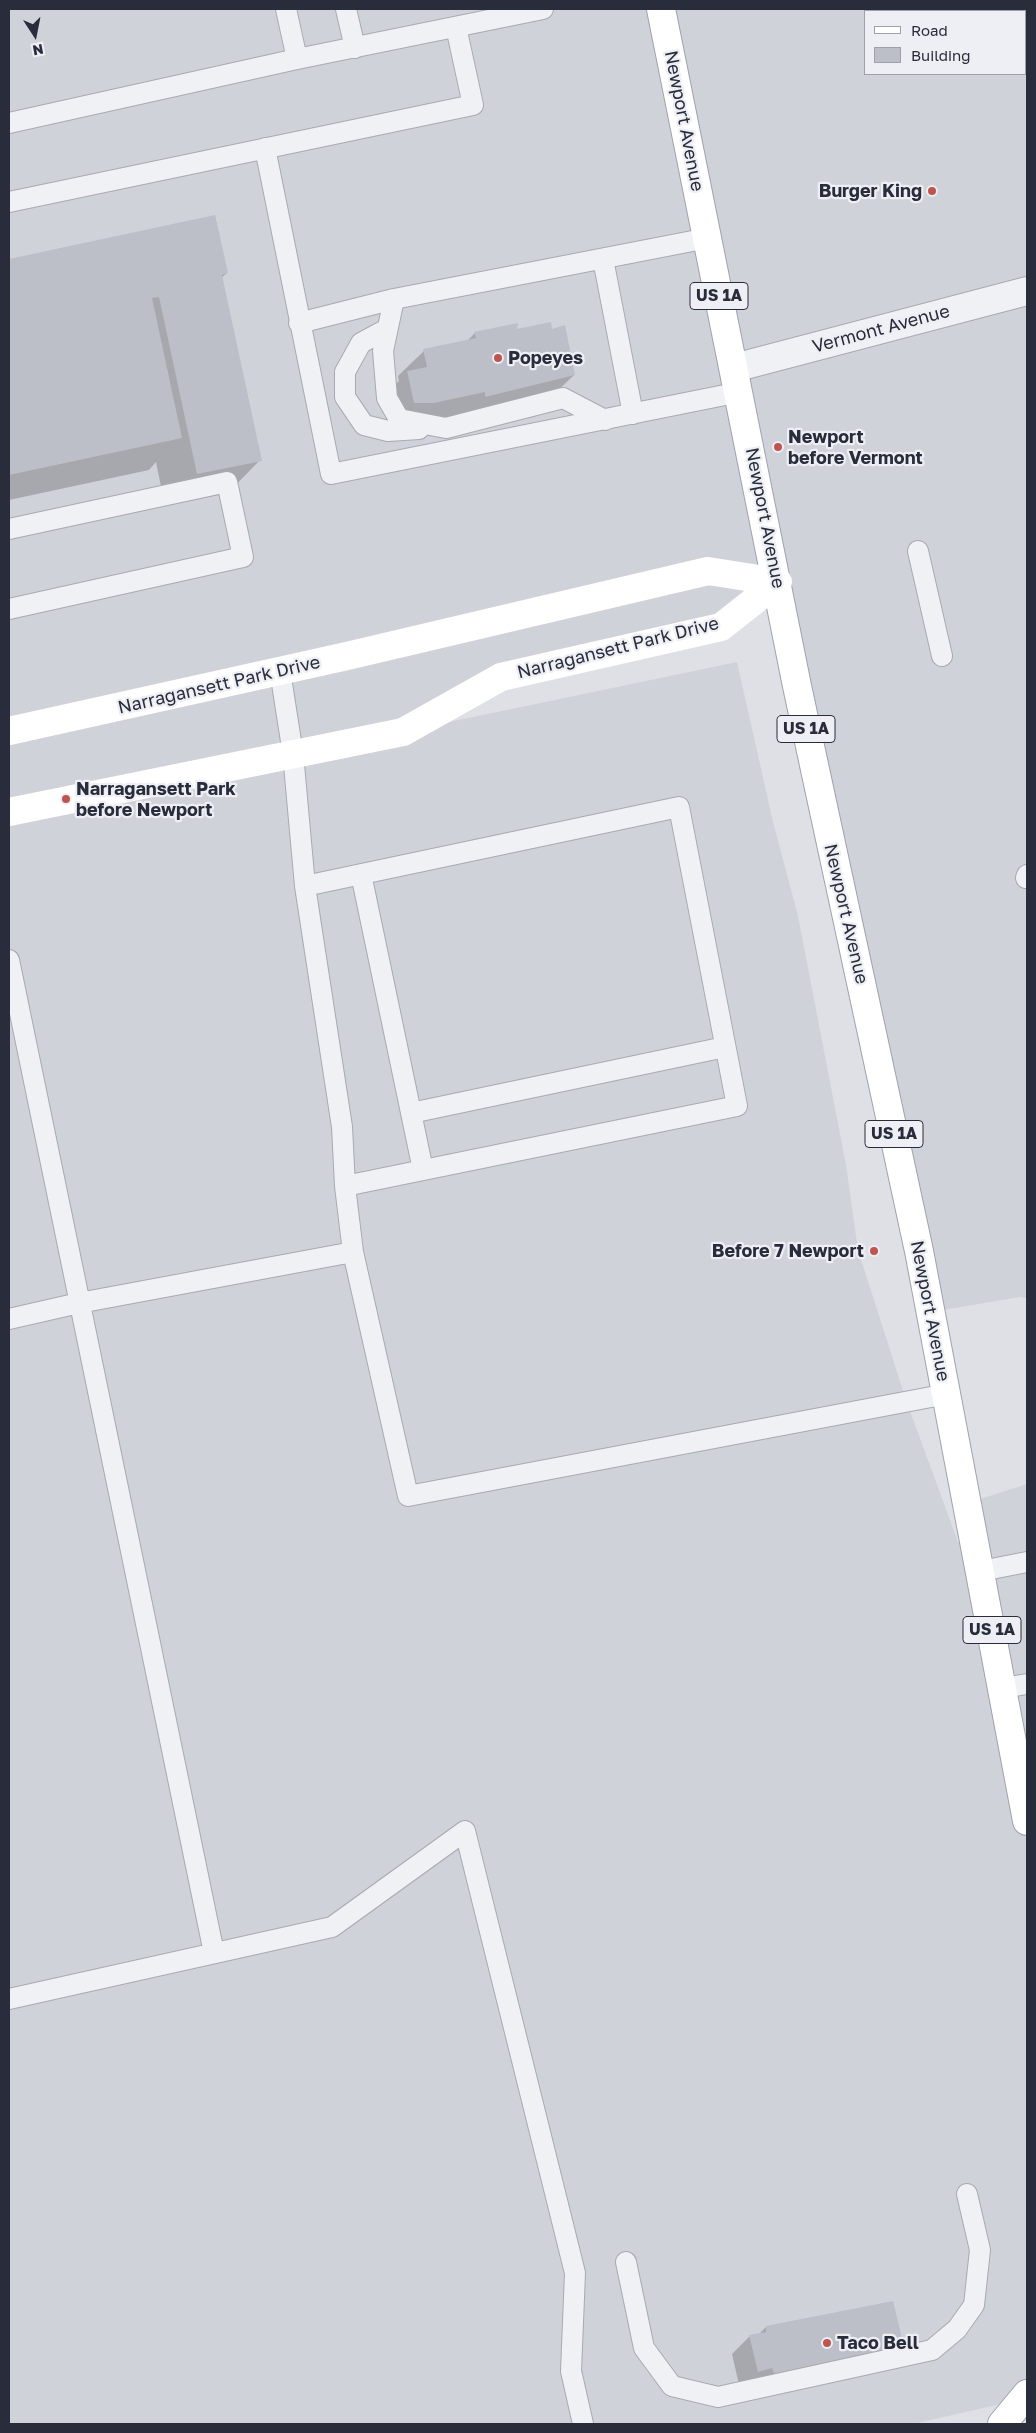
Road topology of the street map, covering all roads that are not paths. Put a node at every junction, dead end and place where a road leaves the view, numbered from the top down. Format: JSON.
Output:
{"nodes":[{"id":1,"x":286,"y":9,"type":"edge"},
{"id":2,"x":346,"y":9,"type":"edge"},
{"id":3,"x":661,"y":9,"type":"edge"},
{"id":4,"x":531,"y":10,"type":"edge"},
{"id":5,"x":456,"y":26,"type":"junction"},
{"id":6,"x":355,"y":48,"type":"junction"},
{"id":7,"x":297,"y":60,"type":"junction"},
{"id":8,"x":9,"y":123,"type":"edge"},
{"id":9,"x":258,"y":150,"type":"junction"},
{"id":10,"x":9,"y":202,"type":"edge"},
{"id":11,"x":708,"y":238,"type":"junction"},
{"id":12,"x":603,"y":259,"type":"junction"},
{"id":13,"x":1027,"y":291,"type":"edge"},
{"id":14,"x":394,"y":299,"type":"junction"},
{"id":15,"x":299,"y":322,"type":"junction"},
{"id":16,"x":388,"y":329,"type":"junction"},
{"id":17,"x":737,"y":380,"type":"junction"},
{"id":18,"x":633,"y":414,"type":"junction"},
{"id":19,"x":605,"y":420,"type":"junction"},
{"id":20,"x":446,"y":428,"type":"junction"},
{"id":21,"x":9,"y":529,"type":"edge"},
{"id":22,"x":918,"y":551,"type":"dead end"},
{"id":23,"x":778,"y":582,"type":"junction"},
{"id":24,"x":9,"y":609,"type":"edge"},
{"id":25,"x":942,"y":656,"type":"dead end"},
{"id":26,"x":280,"y":671,"type":"junction"},
{"id":27,"x":9,"y":731,"type":"edge"},
{"id":28,"x":293,"y":754,"type":"junction"},
{"id":29,"x":9,"y":812,"type":"edge"},
{"id":30,"x":360,"y":874,"type":"junction"},
{"id":31,"x":305,"y":886,"type":"junction"},
{"id":32,"x":9,"y":960,"type":"edge"},
{"id":33,"x":725,"y":1047,"type":"junction"},
{"id":34,"x":411,"y":1113,"type":"junction"},
{"id":35,"x":423,"y":1170,"type":"junction"},
{"id":36,"x":345,"y":1186,"type":"junction"},
{"id":37,"x":352,"y":1252,"type":"junction"},
{"id":38,"x":79,"y":1303,"type":"junction"},
{"id":39,"x":9,"y":1319,"type":"edge"},
{"id":40,"x":947,"y":1394,"type":"junction"},
{"id":41,"x":1027,"y":1562,"type":"edge"},
{"id":42,"x":981,"y":1571,"type":"junction"},
{"id":43,"x":1015,"y":1686,"type":"edge"},
{"id":44,"x":1027,"y":1821,"type":"edge"},
{"id":45,"x":214,"y":1953,"type":"junction"},
{"id":46,"x":9,"y":1999,"type":"edge"},
{"id":47,"x":967,"y":2194,"type":"dead end"},
{"id":48,"x":626,"y":2262,"type":"dead end"},
{"id":49,"x":1027,"y":2394,"type":"edge"},
{"id":50,"x":583,"y":2424,"type":"edge"},
{"id":51,"x":1002,"y":2424,"type":"edge"}],
"edges":[{"from":1,"to":7,"type":"lane"},
{"from":2,"to":6,"type":"lane"},
{"from":3,"to":11,"type":"main road","name":"Newport Avenue","number":"US 1A"},
{"from":4,"to":5,"type":"lane"},
{"from":5,"to":6,"type":"lane"},
{"from":5,"to":9,"type":"lane"},
{"from":6,"to":7,"type":"lane"},
{"from":7,"to":8,"type":"lane"},
{"from":9,"to":10,"type":"lane"},
{"from":9,"to":15,"type":"lane"},
{"from":11,"to":12,"type":"lane"},
{"from":11,"to":17,"type":"main road","name":"Newport Avenue","number":"US 1A"},
{"from":12,"to":14,"type":"lane"},
{"from":12,"to":18,"type":"lane"},
{"from":13,"to":17,"type":"street","name":"Vermont Avenue"},
{"from":14,"to":15,"type":"lane"},
{"from":14,"to":16,"type":"lane"},
{"from":15,"to":19,"type":"lane"},
{"from":16,"to":20,"type":"lane"},
{"from":16,"to":20,"type":"lane"},
{"from":17,"to":18,"type":"lane"},
{"from":17,"to":23,"type":"main road","name":"Newport Avenue","number":"US 1A"},
{"from":18,"to":19,"type":"lane"},
{"from":19,"to":20,"type":"lane"},
{"from":21,"to":24,"type":"lane"},
{"from":22,"to":25,"type":"lane"},
{"from":23,"to":26,"type":"main road","name":"Narragansett Park Drive"},
{"from":23,"to":28,"type":"main road","name":"Narragansett Park Drive"},
{"from":23,"to":40,"type":"main road","name":"Newport Avenue","number":"US 1A"},
{"from":26,"to":27,"type":"main road","name":"Narragansett Park Drive"},
{"from":26,"to":28,"type":"lane"},
{"from":28,"to":29,"type":"main road","name":"Narragansett Park Drive"},
{"from":28,"to":31,"type":"lane"},
{"from":30,"to":31,"type":"lane"},
{"from":30,"to":33,"type":"lane"},
{"from":30,"to":34,"type":"lane"},
{"from":31,"to":36,"type":"lane"},
{"from":32,"to":38,"type":"lane"},
{"from":33,"to":34,"type":"lane"},
{"from":33,"to":35,"type":"lane"},
{"from":34,"to":35,"type":"lane"},
{"from":35,"to":36,"type":"lane"},
{"from":36,"to":37,"type":"lane"},
{"from":37,"to":38,"type":"lane"},
{"from":37,"to":40,"type":"lane"},
{"from":38,"to":39,"type":"lane"},
{"from":38,"to":45,"type":"lane"},
{"from":40,"to":42,"type":"main road","name":"Newport Avenue","number":"US 1A"},
{"from":41,"to":42,"type":"lane"},
{"from":42,"to":43,"type":"main road","name":"Newport Avenue","number":"US 1A"},
{"from":43,"to":44,"type":"main road","name":"Newport Avenue","number":"US 1A"},
{"from":45,"to":46,"type":"lane"},
{"from":45,"to":50,"type":"lane"},
{"from":47,"to":48,"type":"lane"},
{"from":49,"to":51,"type":"main road"}]}
